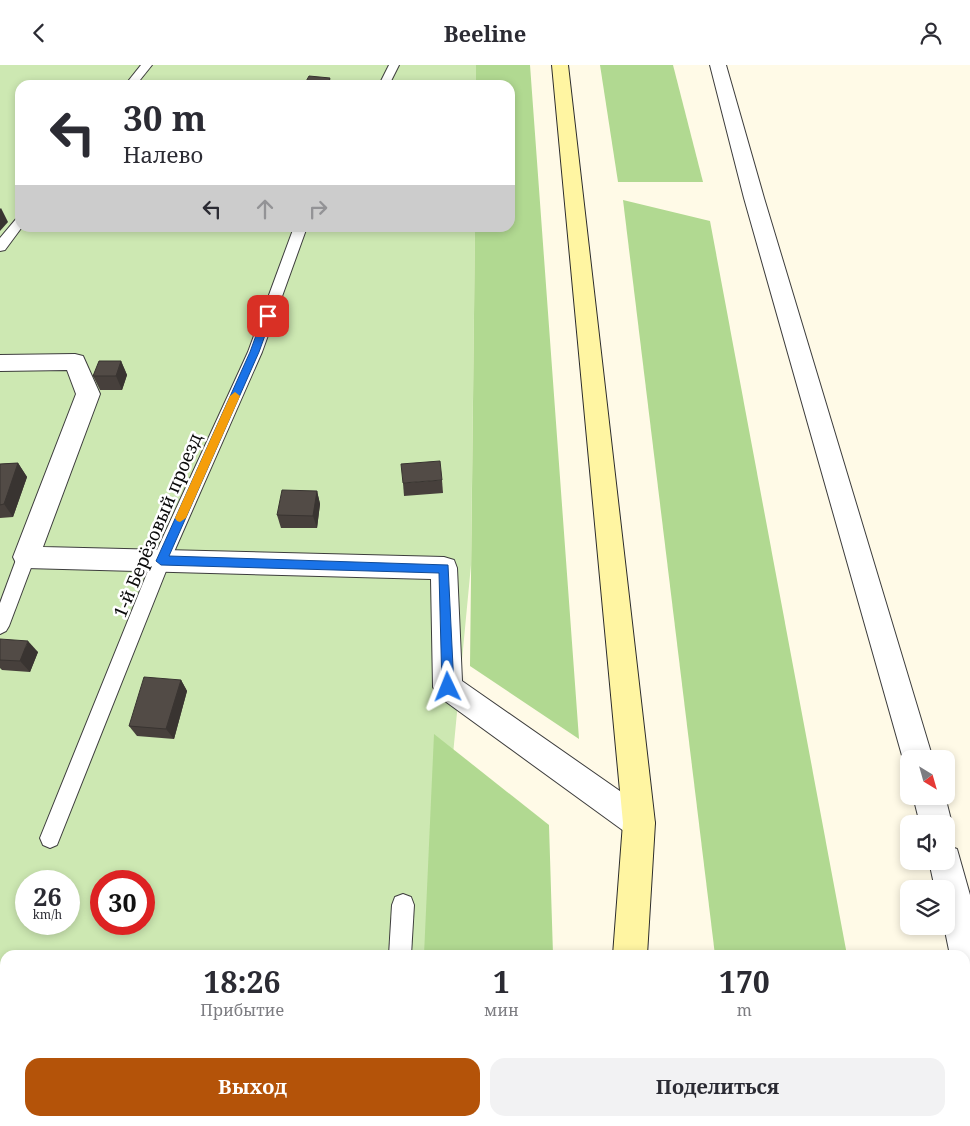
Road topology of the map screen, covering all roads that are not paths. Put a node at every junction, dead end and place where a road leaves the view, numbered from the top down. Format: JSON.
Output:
{"nodes":[{"id":1,"x":147,"y":65,"type":"edge"},
{"id":2,"x":394,"y":65,"type":"edge"},
{"id":3,"x":560,"y":65,"type":"edge"},
{"id":4,"x":718,"y":65,"type":"edge"},
{"id":5,"x":134,"y":80,"type":"edge"},
{"id":6,"x":386,"y":80,"type":"edge"},
{"id":7,"x":15,"y":228,"type":"edge"},
{"id":8,"x":299,"y":232,"type":"edge"},
{"id":9,"x":0,"y":247,"type":"edge"},
{"id":10,"x":0,"y":363,"type":"edge"},
{"id":11,"x":26,"y":557,"type":"junction"},
{"id":12,"x":161,"y":561,"type":"junction"},
{"id":13,"x":0,"y":627,"type":"edge"},
{"id":14,"x":915,"y":750,"type":"edge"},
{"id":15,"x":639,"y":823,"type":"junction"},
{"id":16,"x":50,"y":838,"type":"dead end"},
{"id":17,"x":947,"y":870,"type":"edge"},
{"id":18,"x":403,"y":905,"type":"dead end"},
{"id":19,"x":400,"y":950,"type":"edge"},
{"id":20,"x":630,"y":950,"type":"edge"},
{"id":21,"x":967,"y":950,"type":"edge"}],
"edges":[{"from":1,"to":5,"type":"lane"},
{"from":2,"to":6,"type":"lane"},
{"from":3,"to":15,"type":"main road"},
{"from":4,"to":14,"type":"street"},
{"from":7,"to":9,"type":"lane"},
{"from":8,"to":12,"type":"lane","name":"1-й Берёзовый проезд"},
{"from":10,"to":11,"type":"street"},
{"from":11,"to":12,"type":"street"},
{"from":11,"to":13,"type":"lane"},
{"from":12,"to":15,"type":"street"},
{"from":12,"to":16,"type":"lane","name":"1-й Берёзовый проезд"},
{"from":15,"to":20,"type":"main road"},
{"from":17,"to":21,"type":"street"},
{"from":18,"to":19,"type":"lane"}]}
